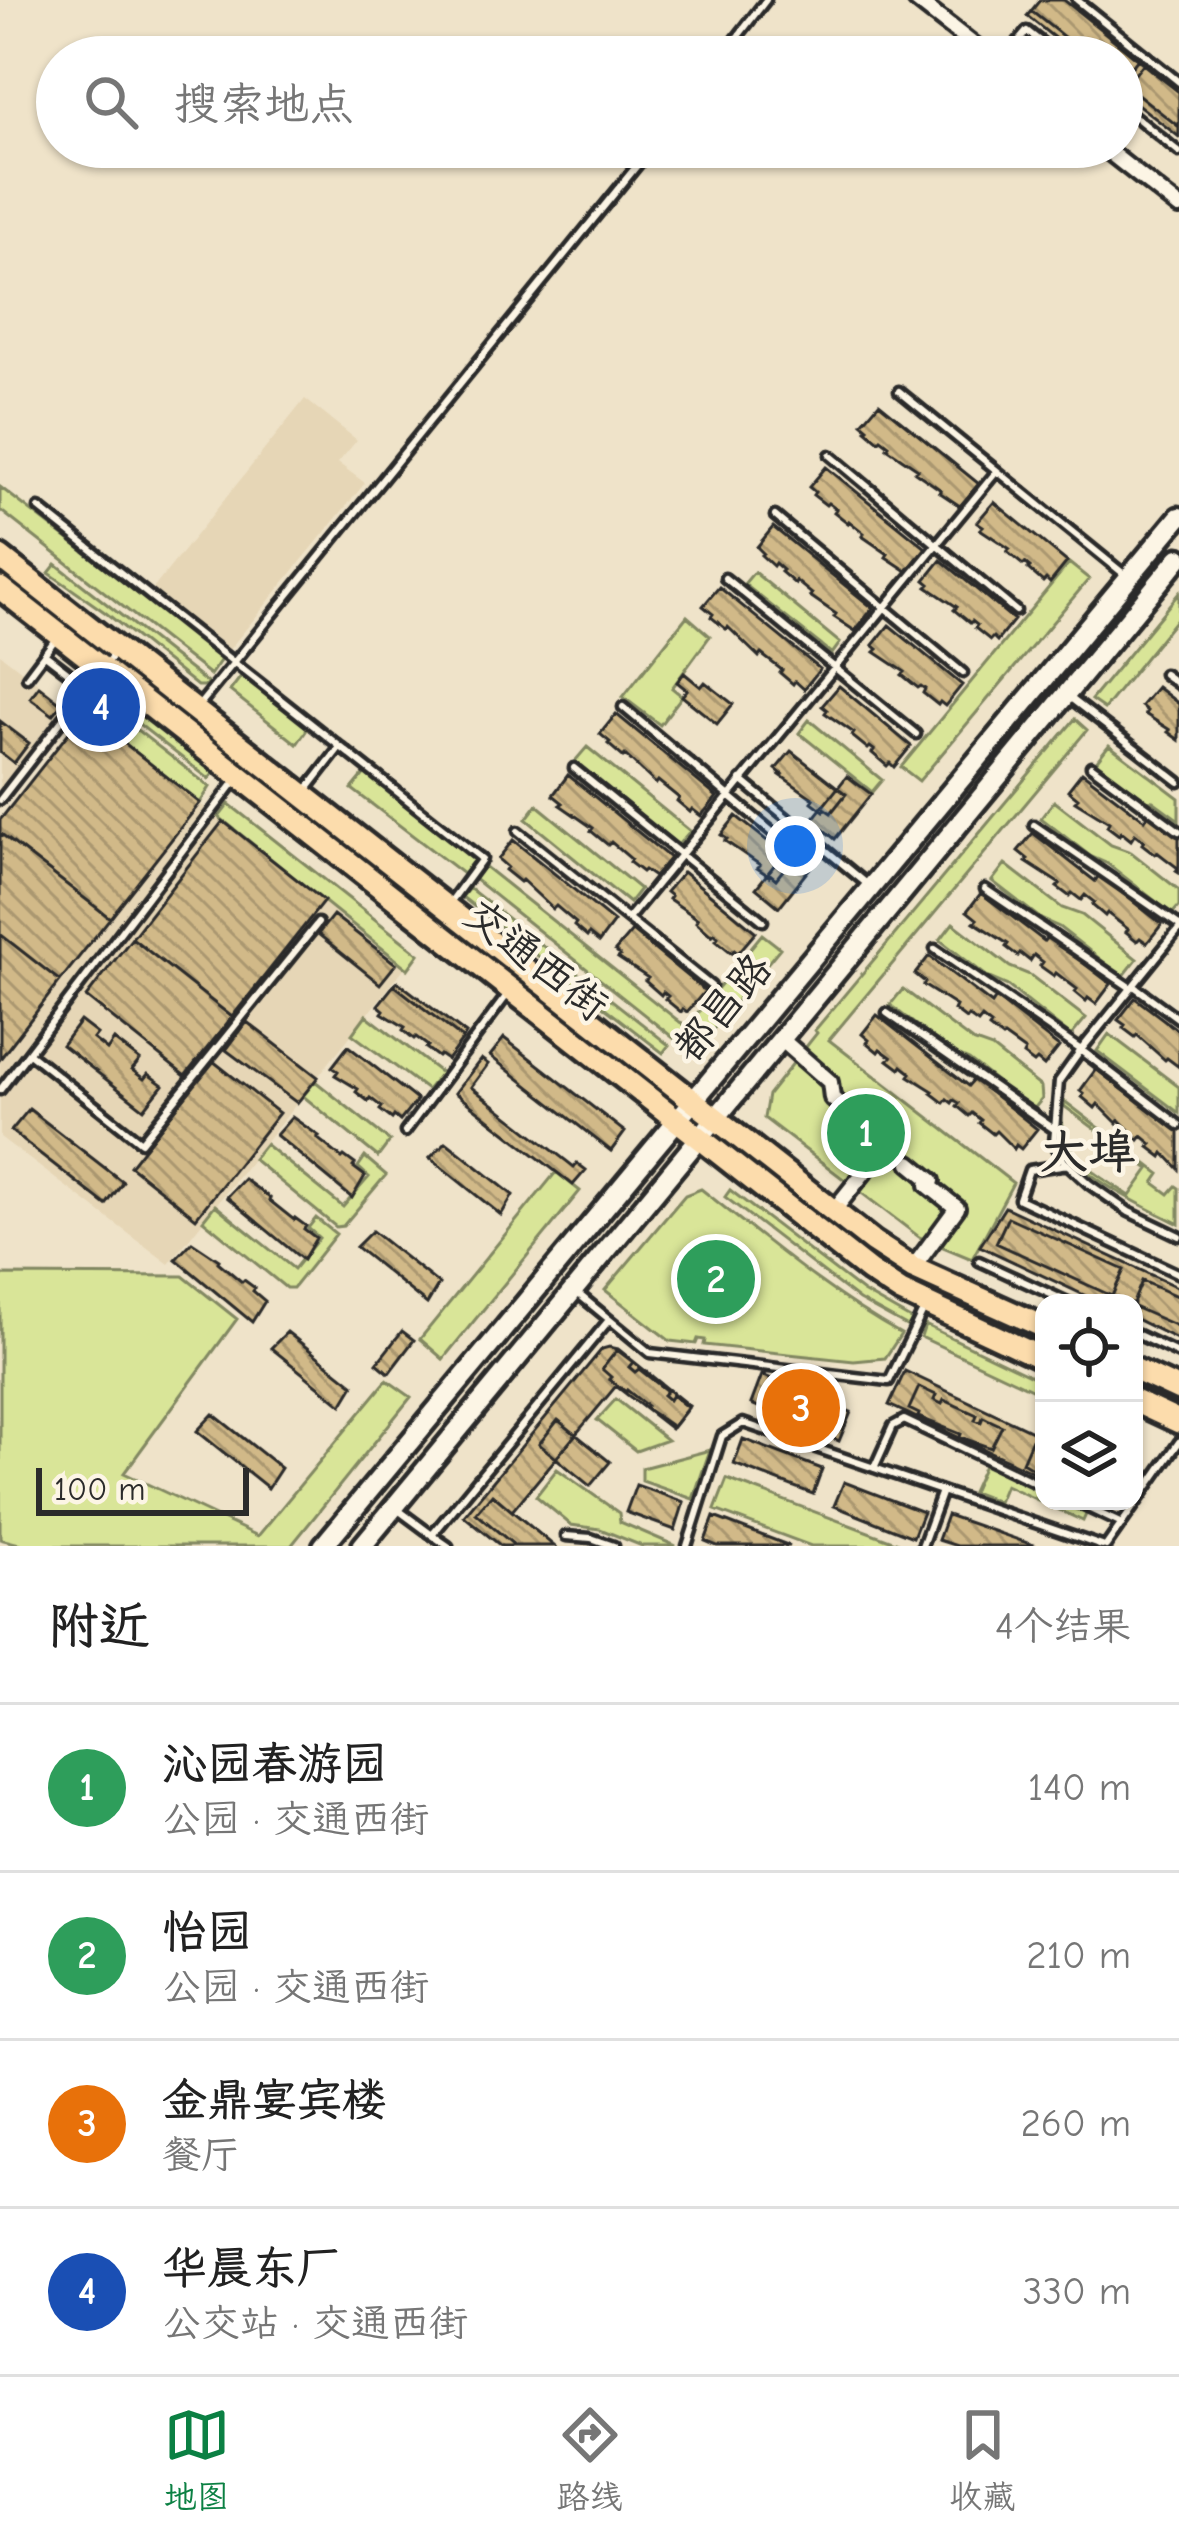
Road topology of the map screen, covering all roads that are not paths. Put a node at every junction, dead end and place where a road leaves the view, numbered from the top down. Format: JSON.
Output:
{"nodes":[{"id":1,"x":766,"y":0,"type":"edge"},
{"id":2,"x":916,"y":0,"type":"edge"},
{"id":3,"x":1076,"y":0,"type":"edge"},
{"id":4,"x":738,"y":36,"type":"edge"},
{"id":5,"x":962,"y":36,"type":"edge"},
{"id":6,"x":1121,"y":36,"type":"edge"},
{"id":7,"x":1143,"y":53,"type":"edge"},
{"id":8,"x":1179,"y":82,"type":"edge"},
{"id":9,"x":1143,"y":123,"type":"edge"},
{"id":10,"x":1179,"y":152,"type":"edge"},
{"id":11,"x":635,"y":168,"type":"edge"},
{"id":12,"x":1130,"y":168,"type":"edge"},
{"id":13,"x":1179,"y":207,"type":"edge"},
{"id":14,"x":899,"y":391,"type":"dead end"},
{"id":15,"x":830,"y":455,"type":"dead end"},
{"id":16,"x":997,"y":470,"type":"junction"},
{"id":17,"x":39,"y":508,"type":"dead end"},
{"id":18,"x":775,"y":516,"type":"dead end"},
{"id":19,"x":1179,"y":517,"type":"edge"},
{"id":20,"x":936,"y":544,"type":"junction"},
{"id":21,"x":0,"y":557,"type":"edge"},
{"id":22,"x":1179,"y":558,"type":"edge"},
{"id":23,"x":725,"y":578,"type":"dead end"},
{"id":24,"x":1129,"y":578,"type":"junction"},
{"id":25,"x":0,"y":588,"type":"edge"},
{"id":26,"x":884,"y":607,"type":"junction"},
{"id":27,"x":1016,"y":611,"type":"dead end"},
{"id":28,"x":59,"y":634,"type":"junction"},
{"id":29,"x":118,"y":649,"type":"junction"},
{"id":30,"x":44,"y":654,"type":"junction"},
{"id":31,"x":234,"y":663,"type":"junction"},
{"id":32,"x":834,"y":667,"type":"junction"},
{"id":33,"x":101,"y":668,"type":"junction"},
{"id":34,"x":963,"y":673,"type":"dead end"},
{"id":35,"x":1164,"y":674,"type":"dead end"},
{"id":36,"x":26,"y":677,"type":"dead end"},
{"id":37,"x":1179,"y":686,"type":"edge"},
{"id":38,"x":87,"y":687,"type":"junction"},
{"id":39,"x":1066,"y":694,"type":"junction"},
{"id":40,"x":623,"y":707,"type":"dead end"},
{"id":41,"x":196,"y":710,"type":"junction"},
{"id":42,"x":916,"y":734,"type":"dead end"},
{"id":43,"x":340,"y":747,"type":"junction"},
{"id":44,"x":1091,"y":766,"type":"dead end"},
{"id":45,"x":574,"y":768,"type":"dead end"},
{"id":46,"x":239,"y":776,"type":"junction"},
{"id":47,"x":741,"y":780,"type":"junction"},
{"id":48,"x":1179,"y":782,"type":"edge"},
{"id":49,"x":303,"y":795,"type":"junction"},
{"id":50,"x":728,"y":795,"type":"junction"},
{"id":51,"x":1,"y":798,"type":"edge"},
{"id":52,"x":1034,"y":825,"type":"dead end"},
{"id":53,"x":518,"y":831,"type":"dead end"},
{"id":54,"x":1179,"y":832,"type":"edge"},
{"id":55,"x":783,"y":841,"type":"dead end"},
{"id":56,"x":680,"y":854,"type":"junction"},
{"id":57,"x":871,"y":887,"type":"junction"},
{"id":58,"x":985,"y":889,"type":"dead end"},
{"id":59,"x":446,"y":907,"type":"junction"},
{"id":60,"x":628,"y":919,"type":"junction"},
{"id":61,"x":763,"y":921,"type":"dead end"},
{"id":62,"x":318,"y":923,"type":"dead end"},
{"id":63,"x":1179,"y":927,"type":"edge"},
{"id":64,"x":935,"y":949,"type":"dead end"},
{"id":65,"x":711,"y":986,"type":"dead end"},
{"id":66,"x":1132,"y":987,"type":"junction"},
{"id":67,"x":511,"y":990,"type":"junction"},
{"id":68,"x":886,"y":1013,"type":"dead end"},
{"id":69,"x":1179,"y":1019,"type":"edge"},
{"id":70,"x":781,"y":1040,"type":"junction"},
{"id":71,"x":1081,"y":1050,"type":"junction"},
{"id":72,"x":28,"y":1053,"type":"junction"},
{"id":73,"x":0,"y":1090,"type":"edge"},
{"id":74,"x":693,"y":1101,"type":"junction"},
{"id":75,"x":716,"y":1118,"type":"junction"},
{"id":76,"x":677,"y":1120,"type":"junction"},
{"id":77,"x":858,"y":1121,"type":"dead end"},
{"id":78,"x":1179,"y":1125,"type":"edge"},
{"id":79,"x":1054,"y":1129,"type":"junction"},
{"id":80,"x":405,"y":1132,"type":"dead end"},
{"id":81,"x":699,"y":1138,"type":"junction"},
{"id":82,"x":910,"y":1163,"type":"dead end"},
{"id":83,"x":1068,"y":1164,"type":"junction"},
{"id":84,"x":866,"y":1170,"type":"dead end"},
{"id":85,"x":834,"y":1210,"type":"junction"},
{"id":86,"x":1179,"y":1236,"type":"edge"},
{"id":87,"x":980,"y":1261,"type":"dead end"},
{"id":88,"x":913,"y":1268,"type":"junction"},
{"id":89,"x":1179,"y":1274,"type":"edge"},
{"id":90,"x":573,"y":1290,"type":"junction"},
{"id":91,"x":1051,"y":1294,"type":"edge"},
{"id":92,"x":927,"y":1304,"type":"junction"},
{"id":93,"x":609,"y":1320,"type":"junction"},
{"id":94,"x":1035,"y":1323,"type":"edge"},
{"id":95,"x":1143,"y":1337,"type":"edge"},
{"id":96,"x":1179,"y":1354,"type":"edge"},
{"id":97,"x":1035,"y":1355,"type":"edge"},
{"id":98,"x":1143,"y":1373,"type":"edge"},
{"id":99,"x":1179,"y":1390,"type":"edge"},
{"id":100,"x":1136,"y":1402,"type":"edge"},
{"id":101,"x":1179,"y":1422,"type":"edge"},
{"id":102,"x":1179,"y":1442,"type":"edge"},
{"id":103,"x":874,"y":1468,"type":"junction"},
{"id":104,"x":1035,"y":1483,"type":"edge"},
{"id":105,"x":942,"y":1491,"type":"junction"},
{"id":106,"x":394,"y":1507,"type":"junction"},
{"id":107,"x":1092,"y":1510,"type":"edge"},
{"id":108,"x":1122,"y":1524,"type":"junction"},
{"id":109,"x":432,"y":1535,"type":"junction"},
{"id":110,"x":566,"y":1536,"type":"dead end"},
{"id":111,"x":322,"y":1546,"type":"edge"},
{"id":112,"x":362,"y":1546,"type":"edge"},
{"id":113,"x":448,"y":1546,"type":"edge"},
{"id":114,"x":614,"y":1546,"type":"edge"},
{"id":115,"x":687,"y":1546,"type":"edge"},
{"id":116,"x":922,"y":1546,"type":"edge"},
{"id":117,"x":1104,"y":1546,"type":"edge"}],
"edges":[{"from":1,"to":4,"type":"lane"},
{"from":2,"to":5,"type":"street"},
{"from":3,"to":6,"type":"lane"},
{"from":7,"to":8,"type":"lane"},
{"from":9,"to":10,"type":"lane"},
{"from":11,"to":31,"type":"lane"},
{"from":12,"to":13,"type":"street"},
{"from":14,"to":16,"type":"lane"},
{"from":15,"to":20,"type":"lane"},
{"from":16,"to":20,"type":"lane"},
{"from":16,"to":24,"type":"lane"},
{"from":17,"to":31,"type":"lane"},
{"from":18,"to":26,"type":"lane"},
{"from":19,"to":24,"type":"main road","name":"都昌路"},
{"from":20,"to":26,"type":"lane"},
{"from":20,"to":27,"type":"lane"},
{"from":21,"to":29,"type":"main road","name":"交通西街"},
{"from":22,"to":39,"type":"main road","name":"都昌路"},
{"from":23,"to":32,"type":"lane"},
{"from":24,"to":57,"type":"main road","name":"都昌路"},
{"from":25,"to":28,"type":"main road","name":"交通西街"},
{"from":26,"to":32,"type":"lane"},
{"from":26,"to":34,"type":"lane"},
{"from":28,"to":30,"type":"lane"},
{"from":28,"to":33,"type":"main road","name":"交通西街"},
{"from":29,"to":33,"type":"lane"},
{"from":29,"to":41,"type":"main road","name":"交通西街"},
{"from":30,"to":36,"type":"lane"},
{"from":30,"to":38,"type":"lane"},
{"from":31,"to":41,"type":"lane"},
{"from":31,"to":43,"type":"lane"},
{"from":32,"to":42,"type":"lane"},
{"from":32,"to":47,"type":"lane"},
{"from":33,"to":38,"type":"lane"},
{"from":33,"to":46,"type":"main road","name":"交通西街"},
{"from":35,"to":37,"type":"lane"},
{"from":38,"to":51,"type":"lane"},
{"from":39,"to":48,"type":"lane"},
{"from":39,"to":70,"type":"main road","name":"都昌路"},
{"from":40,"to":50,"type":"lane"},
{"from":41,"to":49,"type":"main road","name":"交通西街"},
{"from":43,"to":49,"type":"lane"},
{"from":43,"to":59,"type":"lane"},
{"from":44,"to":54,"type":"lane"},
{"from":45,"to":56,"type":"lane"},
{"from":46,"to":67,"type":"main road","name":"交通西街"},
{"from":46,"to":72,"type":"lane"},
{"from":47,"to":50,"type":"lane"},
{"from":47,"to":57,"type":"lane"},
{"from":49,"to":59,"type":"main road","name":"交通西街"},
{"from":50,"to":55,"type":"lane"},
{"from":50,"to":56,"type":"lane"},
{"from":52,"to":63,"type":"lane"},
{"from":53,"to":60,"type":"lane"},
{"from":56,"to":60,"type":"lane"},
{"from":56,"to":61,"type":"lane"},
{"from":57,"to":74,"type":"main road","name":"都昌路"},
{"from":58,"to":66,"type":"lane"},
{"from":59,"to":74,"type":"main road","name":"交通西街"},
{"from":60,"to":65,"type":"lane"},
{"from":62,"to":72,"type":"lane"},
{"from":63,"to":66,"type":"lane"},
{"from":64,"to":71,"type":"lane"},
{"from":66,"to":69,"type":"lane"},
{"from":66,"to":71,"type":"lane"},
{"from":67,"to":76,"type":"main road","name":"交通西街"},
{"from":67,"to":80,"type":"lane"},
{"from":68,"to":79,"type":"lane"},
{"from":70,"to":75,"type":"main road","name":"都昌路"},
{"from":70,"to":77,"type":"street"},
{"from":71,"to":78,"type":"lane"},
{"from":71,"to":79,"type":"lane"},
{"from":72,"to":73,"type":"lane"},
{"from":74,"to":75,"type":"main road","name":"交通西街"},
{"from":74,"to":76,"type":"main road","name":"都昌路"},
{"from":75,"to":81,"type":"main road","name":"都昌路"},
{"from":75,"to":85,"type":"main road","name":"交通西街"},
{"from":76,"to":81,"type":"main road","name":"交通西街"},
{"from":76,"to":111,"type":"main road","name":"都昌路"},
{"from":79,"to":83,"type":"lane"},
{"from":81,"to":90,"type":"main road","name":"都昌路"},
{"from":81,"to":92,"type":"main road","name":"交通西街"},
{"from":82,"to":88,"type":"street"},
{"from":83,"to":86,"type":"lane"},
{"from":83,"to":89,"type":"lane"},
{"from":84,"to":85,"type":"street"},
{"from":85,"to":88,"type":"main road","name":"交通西街"},
{"from":87,"to":91,"type":"lane"},
{"from":88,"to":94,"type":"main road","name":"交通西街"},
{"from":90,"to":93,"type":"lane"},
{"from":90,"to":106,"type":"main road","name":"都昌路"},
{"from":92,"to":93,"type":"lane"},
{"from":92,"to":97,"type":"main road","name":"交通西街"},
{"from":93,"to":109,"type":"lane"},
{"from":95,"to":96,"type":"lane"},
{"from":98,"to":99,"type":"main road"},
{"from":100,"to":101,"type":"main road"},
{"from":102,"to":108,"type":"lane"},
{"from":103,"to":104,"type":"lane"},
{"from":103,"to":105,"type":"lane"},
{"from":103,"to":115,"type":"lane"},
{"from":105,"to":116,"type":"lane"},
{"from":105,"to":117,"type":"lane"},
{"from":106,"to":109,"type":"lane"},
{"from":106,"to":112,"type":"main road","name":"都昌路"},
{"from":107,"to":108,"type":"lane"},
{"from":108,"to":117,"type":"lane"},
{"from":109,"to":113,"type":"lane"},
{"from":110,"to":114,"type":"lane"}]}
